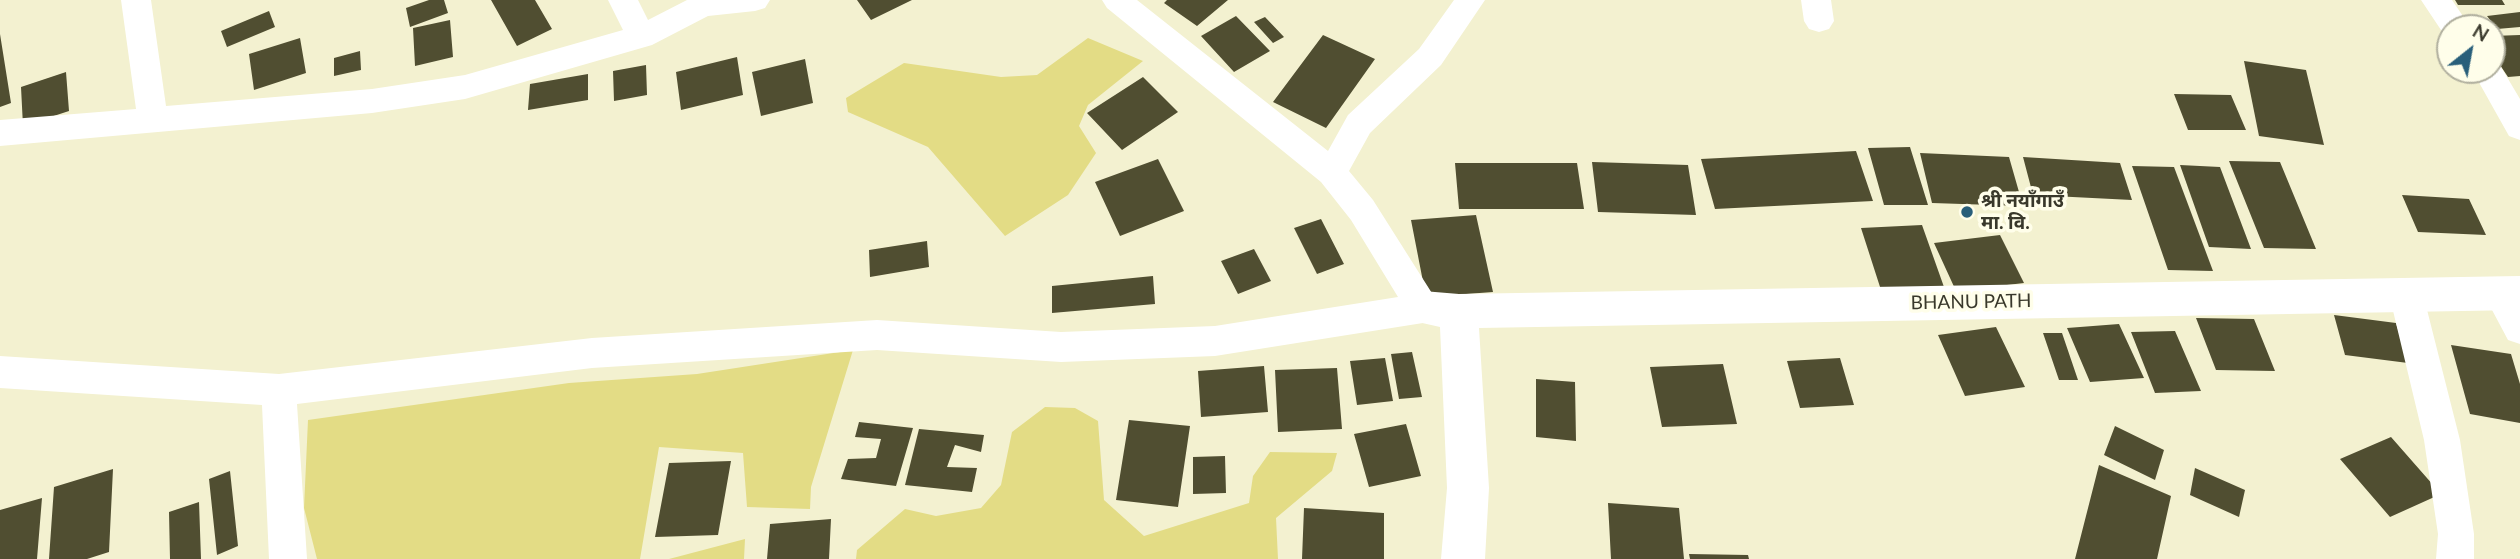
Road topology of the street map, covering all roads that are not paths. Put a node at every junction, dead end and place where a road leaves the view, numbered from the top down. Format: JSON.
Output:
{"nodes":[{"id":1,"x":136,"y":0,"type":"edge"},
{"id":2,"x":624,"y":0,"type":"edge"},
{"id":3,"x":755,"y":0,"type":"edge"},
{"id":4,"x":1117,"y":0,"type":"edge"},
{"id":5,"x":1470,"y":0,"type":"edge"},
{"id":6,"x":641,"y":37,"type":"junction"},
{"id":7,"x":2495,"y":84,"type":"edge"},
{"id":8,"x":153,"y":120,"type":"junction"},
{"id":9,"x":2520,"y":127,"type":"edge"},
{"id":10,"x":0,"y":133,"type":"edge"},
{"id":11,"x":1332,"y":173,"type":"junction"},
{"id":12,"x":2510,"y":293,"type":"edge"},
{"id":13,"x":2406,"y":295,"type":"junction"},
{"id":14,"x":1441,"y":310,"type":"junction"},
{"id":15,"x":2520,"y":328,"type":"edge"},
{"id":16,"x":2,"y":379,"type":"edge"},
{"id":17,"x":279,"y":390,"type":"junction"},
{"id":18,"x":288,"y":559,"type":"edge"},
{"id":19,"x":1463,"y":559,"type":"edge"},
{"id":20,"x":2455,"y":559,"type":"edge"}],
"edges":[{"from":1,"to":8,"type":"street"},
{"from":2,"to":6,"type":"street"},
{"from":3,"to":6,"type":"street"},
{"from":4,"to":11,"type":"street"},
{"from":5,"to":11,"type":"street"},
{"from":6,"to":8,"type":"street"},
{"from":7,"to":9,"type":"street"},
{"from":8,"to":10,"type":"street"},
{"from":11,"to":14,"type":"street"},
{"from":12,"to":13,"type":"street","name":"BHANU PATH"},
{"from":12,"to":15,"type":"street"},
{"from":13,"to":14,"type":"street","name":"BHANU PATH"},
{"from":13,"to":20,"type":"street"},
{"from":14,"to":17,"type":"street"},
{"from":14,"to":19,"type":"street"},
{"from":16,"to":17,"type":"street"},
{"from":17,"to":18,"type":"street"}]}
